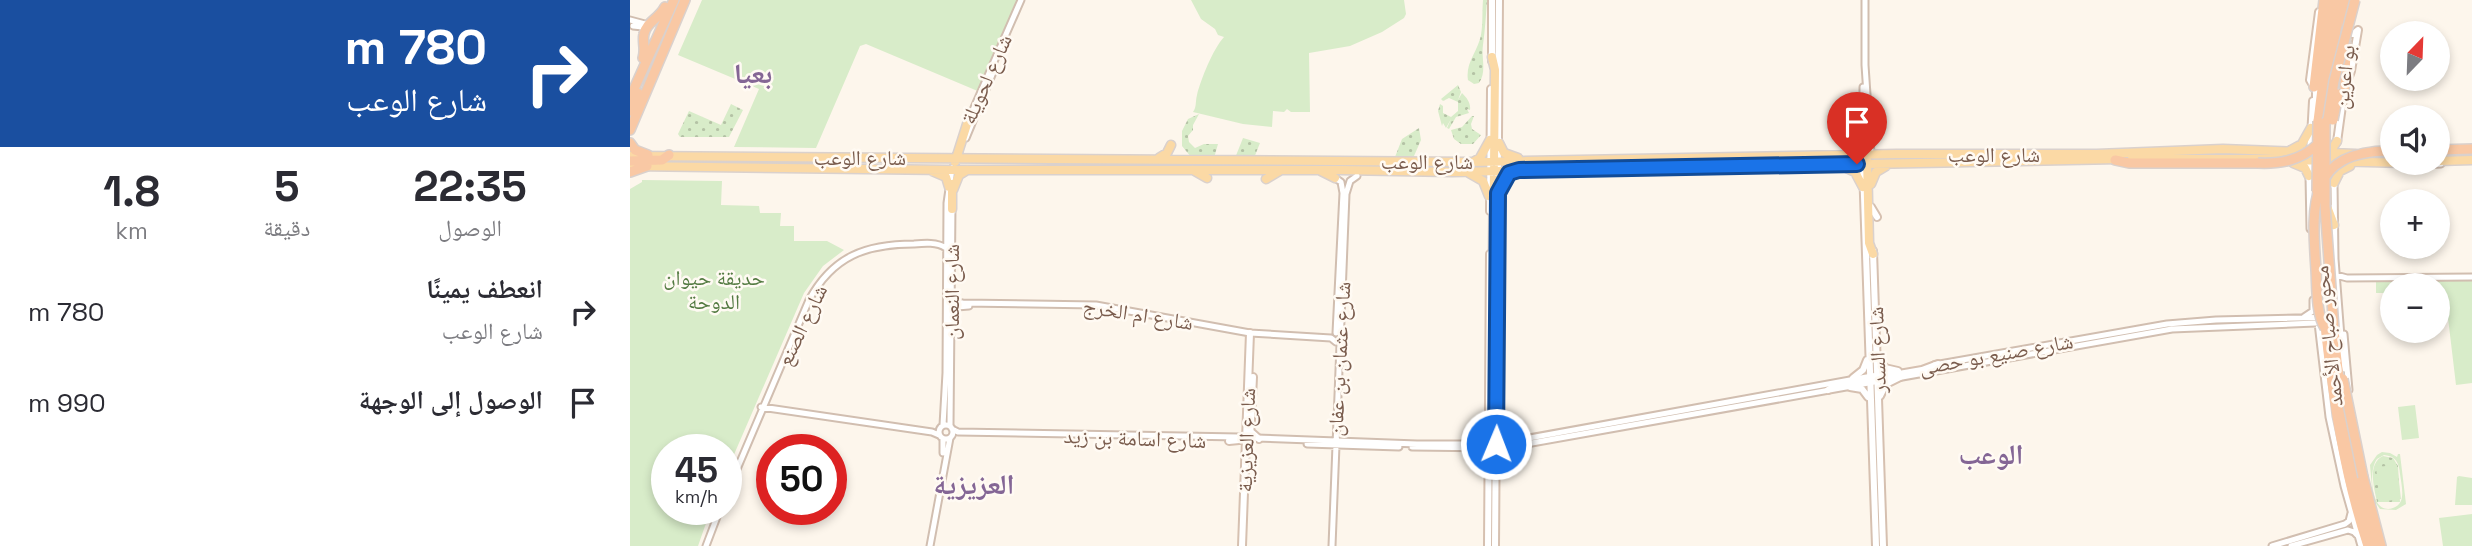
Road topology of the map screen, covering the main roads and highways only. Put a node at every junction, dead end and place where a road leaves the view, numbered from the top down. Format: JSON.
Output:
{"nodes":[{"id":1,"x":668,"y":0,"type":"edge"},
{"id":2,"x":674,"y":0,"type":"edge"},
{"id":3,"x":685,"y":0,"type":"edge"},
{"id":4,"x":1492,"y":0,"type":"edge"},
{"id":5,"x":1499,"y":0,"type":"edge"},
{"id":6,"x":2325,"y":0,"type":"edge"},
{"id":7,"x":2340,"y":0,"type":"edge"},
{"id":8,"x":2352,"y":0,"type":"edge"},
{"id":9,"x":658,"y":23,"type":"junction"},
{"id":10,"x":1492,"y":57,"type":"junction"},
{"id":11,"x":644,"y":78,"type":"junction"},
{"id":12,"x":2342,"y":83,"type":"junction"},
{"id":13,"x":2315,"y":85,"type":"junction"},
{"id":14,"x":631,"y":95,"type":"edge"},
{"id":15,"x":1504,"y":103,"type":"dead end"},
{"id":16,"x":630,"y":111,"type":"edge"},
{"id":17,"x":1863,"y":111,"type":"road end"},
{"id":18,"x":1499,"y":112,"type":"junction"},
{"id":19,"x":969,"y":118,"type":"road end"},
{"id":20,"x":630,"y":119,"type":"edge"},
{"id":21,"x":2339,"y":125,"type":"junction"},
{"id":22,"x":2317,"y":126,"type":"junction"},
{"id":23,"x":630,"y":130,"type":"edge"},
{"id":24,"x":630,"y":136,"type":"edge"},
{"id":25,"x":2337,"y":138,"type":"junction"},
{"id":26,"x":630,"y":142,"type":"edge"},
{"id":27,"x":1494,"y":142,"type":"junction"},
{"id":28,"x":2158,"y":147,"type":"dead end"},
{"id":29,"x":2137,"y":148,"type":"dead end"},
{"id":30,"x":1715,"y":151,"type":"dead end"},
{"id":31,"x":2288,"y":151,"type":"junction"},
{"id":32,"x":2472,"y":151,"type":"edge"},
{"id":33,"x":1672,"y":152,"type":"dead end"},
{"id":34,"x":1897,"y":153,"type":"junction"},
{"id":35,"x":2128,"y":153,"type":"junction"},
{"id":36,"x":1585,"y":154,"type":"dead end"},
{"id":37,"x":1988,"y":154,"type":"junction"},
{"id":38,"x":2353,"y":154,"type":"junction"},
{"id":39,"x":2380,"y":154,"type":"edge"},
{"id":40,"x":2380,"y":154,"type":"edge"},
{"id":41,"x":2450,"y":154,"type":"edge"},
{"id":42,"x":669,"y":155,"type":"junction"},
{"id":43,"x":1846,"y":155,"type":"junction"},
{"id":44,"x":2167,"y":155,"type":"junction"},
{"id":45,"x":2380,"y":155,"type":"edge"},
{"id":46,"x":1356,"y":157,"type":"dead end"},
{"id":47,"x":1684,"y":157,"type":"junction"},
{"id":48,"x":1704,"y":157,"type":"junction"},
{"id":49,"x":2450,"y":157,"type":"edge"},
{"id":50,"x":938,"y":158,"type":"junction"},
{"id":51,"x":982,"y":158,"type":"junction"},
{"id":52,"x":1605,"y":158,"type":"junction"},
{"id":53,"x":1063,"y":159,"type":"junction"},
{"id":54,"x":1154,"y":159,"type":"junction"},
{"id":55,"x":1560,"y":159,"type":"junction"},
{"id":56,"x":1867,"y":159,"type":"junction"},
{"id":57,"x":2280,"y":159,"type":"junction"},
{"id":58,"x":2321,"y":159,"type":"junction"},
{"id":59,"x":648,"y":160,"type":"junction"},
{"id":60,"x":1524,"y":160,"type":"junction"},
{"id":61,"x":2115,"y":160,"type":"junction"},
{"id":62,"x":1346,"y":161,"type":"junction"},
{"id":63,"x":1470,"y":162,"type":"junction"},
{"id":64,"x":2082,"y":162,"type":"junction"},
{"id":65,"x":2472,"y":162,"type":"edge"},
{"id":66,"x":1016,"y":163,"type":"junction"},
{"id":67,"x":1978,"y":163,"type":"junction"},
{"id":68,"x":2264,"y":163,"type":"junction"},
{"id":69,"x":2363,"y":163,"type":"junction"},
{"id":70,"x":2380,"y":163,"type":"edge"},
{"id":71,"x":630,"y":164,"type":"edge"},
{"id":72,"x":859,"y":164,"type":"junction"},
{"id":73,"x":955,"y":164,"type":"junction"},
{"id":74,"x":1180,"y":164,"type":"junction"},
{"id":75,"x":1890,"y":164,"type":"junction"},
{"id":76,"x":1920,"y":164,"type":"junction"},
{"id":77,"x":1839,"y":165,"type":"junction"},
{"id":78,"x":1494,"y":166,"type":"junction"},
{"id":79,"x":1760,"y":166,"type":"junction"},
{"id":80,"x":2036,"y":166,"type":"dead end"},
{"id":81,"x":758,"y":167,"type":"junction"},
{"id":82,"x":799,"y":167,"type":"junction"},
{"id":83,"x":2003,"y":168,"type":"dead end"},
{"id":84,"x":930,"y":169,"type":"junction"},
{"id":85,"x":971,"y":169,"type":"junction"},
{"id":86,"x":1085,"y":169,"type":"junction"},
{"id":87,"x":1146,"y":169,"type":"junction"},
{"id":88,"x":1935,"y":169,"type":"dead end"},
{"id":89,"x":1282,"y":170,"type":"junction"},
{"id":90,"x":1318,"y":170,"type":"junction"},
{"id":91,"x":1519,"y":170,"type":"junction"},
{"id":92,"x":1384,"y":171,"type":"junction"},
{"id":93,"x":1467,"y":172,"type":"junction"},
{"id":94,"x":785,"y":174,"type":"dead end"},
{"id":95,"x":1160,"y":175,"type":"dead end"},
{"id":96,"x":1207,"y":178,"type":"dead end"},
{"id":97,"x":1335,"y":178,"type":"road end"},
{"id":98,"x":1266,"y":179,"type":"dead end"},
{"id":99,"x":2334,"y":183,"type":"joint"},
{"id":100,"x":1867,"y":186,"type":"junction"},
{"id":101,"x":1494,"y":195,"type":"junction"},
{"id":102,"x":1871,"y":207,"type":"junction"},
{"id":103,"x":952,"y":209,"type":"road end"},
{"id":104,"x":1877,"y":217,"type":"dead end"},
{"id":105,"x":2334,"y":225,"type":"road end"},
{"id":106,"x":1865,"y":246,"type":"junction"},
{"id":107,"x":1873,"y":254,"type":"junction"},
{"id":108,"x":1861,"y":256,"type":"dead end"},
{"id":109,"x":1497,"y":276,"type":"junction"},
{"id":110,"x":1881,"y":306,"type":"dead end"},
{"id":111,"x":1868,"y":320,"type":"junction"},
{"id":112,"x":1876,"y":325,"type":"junction"},
{"id":113,"x":2328,"y":327,"type":"junction"},
{"id":114,"x":1877,"y":354,"type":"junction"},
{"id":115,"x":1868,"y":355,"type":"junction"},
{"id":116,"x":1938,"y":364,"type":"road end"},
{"id":117,"x":1486,"y":376,"type":"junction"},
{"id":118,"x":1853,"y":378,"type":"road end"},
{"id":119,"x":1873,"y":378,"type":"junction"},
{"id":120,"x":1850,"y":387,"type":"road end"},
{"id":121,"x":1483,"y":388,"type":"dead end"},
{"id":122,"x":1828,"y":390,"type":"road end"},
{"id":123,"x":1878,"y":401,"type":"junction"},
{"id":124,"x":1488,"y":403,"type":"junction"},
{"id":125,"x":1871,"y":406,"type":"junction"},
{"id":126,"x":1496,"y":421,"type":"junction"},
{"id":127,"x":1246,"y":424,"type":"junction"},
{"id":128,"x":1488,"y":427,"type":"junction"},
{"id":129,"x":1878,"y":434,"type":"junction"},
{"id":130,"x":1247,"y":438,"type":"junction"},
{"id":131,"x":1229,"y":439,"type":"junction"},
{"id":132,"x":1259,"y":439,"type":"road end"},
{"id":133,"x":1492,"y":446,"type":"junction"},
{"id":134,"x":2358,"y":446,"type":"road end"},
{"id":135,"x":1245,"y":450,"type":"junction"},
{"id":136,"x":1492,"y":465,"type":"junction"},
{"id":137,"x":2350,"y":481,"type":"junction"},
{"id":138,"x":1874,"y":496,"type":"junction"},
{"id":139,"x":2357,"y":496,"type":"junction"},
{"id":140,"x":1870,"y":503,"type":"dead end"},
{"id":141,"x":1494,"y":510,"type":"junction"},
{"id":142,"x":2352,"y":531,"type":"road end"},
{"id":143,"x":2363,"y":545,"type":"edge"},
{"id":144,"x":1244,"y":546,"type":"edge"},
{"id":145,"x":1488,"y":546,"type":"edge"},
{"id":146,"x":1495,"y":546,"type":"edge"},
{"id":147,"x":1876,"y":546,"type":"edge"},
{"id":148,"x":1883,"y":546,"type":"edge"},
{"id":149,"x":2375,"y":546,"type":"edge"},
{"id":150,"x":2382,"y":546,"type":"edge"}],
"edges":[{"from":1,"to":9,"type":"highway"},
{"from":2,"to":9,"type":"highway"},
{"from":3,"to":23,"type":"highway"},
{"from":4,"to":10,"type":"main road"},
{"from":5,"to":18,"type":"main road"},
{"from":6,"to":13,"type":"highway"},
{"from":6,"to":13,"type":"highway","name":"بو اعرين"},
{"from":7,"to":22,"type":"highway","bridge":true},
{"from":8,"to":12,"type":"highway","bridge":true},
{"from":8,"to":12,"type":"highway","name":"بو اعرين","bridge":true},
{"from":8,"to":12,"type":"main road","name":"بو اعرين"},
{"from":8,"to":22,"type":"highway","bridge":true},
{"from":9,"to":11,"type":"highway"},
{"from":9,"to":14,"type":"highway"},
{"from":9,"to":14,"type":"highway"},
{"from":10,"to":27,"type":"main road"},
{"from":10,"to":78,"type":"main road"},
{"from":11,"to":16,"type":"highway"},
{"from":11,"to":20,"type":"highway"},
{"from":12,"to":21,"type":"main road","name":"بو اعرين"},
{"from":12,"to":68,"type":"highway","bridge":true},
{"from":13,"to":22,"type":"highway"},
{"from":15,"to":18,"type":"main road"},
{"from":17,"to":56,"type":"main road"},
{"from":18,"to":27,"type":"main road"},
{"from":19,"to":73,"type":"main road"},
{"from":21,"to":22,"type":"main road"},
{"from":21,"to":25,"type":"main road","name":"بو اعرين"},
{"from":22,"to":31,"type":"main road"},
{"from":22,"to":58,"type":"main road"},
{"from":22,"to":113,"type":"highway","name":"محور صباح الأحمد","bridge":true},
{"from":23,"to":24,"type":"highway"},
{"from":25,"to":38,"type":"main road"},
{"from":25,"to":58,"type":"main road"},
{"from":26,"to":59,"type":"highway"},
{"from":27,"to":60,"type":"main road"},
{"from":27,"to":63,"type":"main road"},
{"from":27,"to":78,"type":"main road"},
{"from":28,"to":44,"type":"main road"},
{"from":29,"to":35,"type":"main road"},
{"from":30,"to":48,"type":"main road"},
{"from":31,"to":44,"type":"main road","name":"شارع الوعب"},
{"from":31,"to":58,"type":"main road","name":"شارع الوعب"},
{"from":32,"to":41,"type":"highway"},
{"from":33,"to":47,"type":"main road"},
{"from":34,"to":37,"type":"main road","name":"شارع الوعب"},
{"from":34,"to":43,"type":"main road"},
{"from":34,"to":56,"type":"main road","name":"شارع الوعب"},
{"from":35,"to":37,"type":"main road","name":"شارع الوعب"},
{"from":35,"to":44,"type":"main road","name":"شارع الوعب"},
{"from":36,"to":55,"type":"main road"},
{"from":37,"to":56,"type":"main road"},
{"from":38,"to":40,"type":"main road","name":"شارع الوعب"},
{"from":38,"to":58,"type":"main road","name":"شارع الوعب"},
{"from":39,"to":113,"type":"highway","bridge":true},
{"from":42,"to":50,"type":"main road","name":"شارع الوعب"},
{"from":42,"to":59,"type":"main road","name":"شارع الوعب"},
{"from":42,"to":71,"type":"highway"},
{"from":43,"to":48,"type":"main road","name":"شارع الوعب"},
{"from":43,"to":56,"type":"main road","name":"شارع الوعب"},
{"from":44,"to":58,"type":"main road"},
{"from":44,"to":61,"type":"main road","name":"شارع الوعب"},
{"from":44,"to":68,"type":"main road","name":"شارع الوعب"},
{"from":45,"to":58,"type":"main road"},
{"from":46,"to":62,"type":"main road"},
{"from":47,"to":48,"type":"main road","name":"شارع الوعب"},
{"from":47,"to":52,"type":"main road","name":"شارع الوعب"},
{"from":49,"to":65,"type":"main road"},
{"from":50,"to":51,"type":"main road"},
{"from":50,"to":72,"type":"main road"},
{"from":50,"to":73,"type":"main road","name":"شارع الوعب"},
{"from":51,"to":53,"type":"main road","name":"شارع الوعب"},
{"from":51,"to":73,"type":"main road","name":"شارع الوعب"},
{"from":52,"to":55,"type":"main road","name":"شارع الوعب"},
{"from":52,"to":78,"type":"main road"},
{"from":53,"to":54,"type":"main road","name":"شارع الوعب"},
{"from":53,"to":66,"type":"main road"},
{"from":54,"to":74,"type":"main road","name":"شارع الوعب"},
{"from":54,"to":74,"type":"main road"},
{"from":55,"to":60,"type":"main road","name":"شارع الوعب"},
{"from":56,"to":75,"type":"main road","name":"شارع الوعب"},
{"from":56,"to":77,"type":"main road","name":"شارع الوعب"},
{"from":56,"to":79,"type":"main road"},
{"from":56,"to":100,"type":"main road","name":"شارع السدر"},
{"from":56,"to":107,"type":"main road"},
{"from":57,"to":58,"type":"main road","name":"شارع الوعب"},
{"from":57,"to":58,"type":"main road"},
{"from":57,"to":68,"type":"main road","name":"شارع الوعب"},
{"from":58,"to":69,"type":"main road","name":"شارع الوعب"},
{"from":58,"to":99,"type":"main road","name":"محور صباح الأحمد"},
{"from":58,"to":105,"type":"main road"},
{"from":59,"to":71,"type":"highway"},
{"from":59,"to":71,"type":"main road","name":"شارع الوعب"},
{"from":59,"to":81,"type":"main road","name":"شارع الوعب"},
{"from":60,"to":78,"type":"main road","name":"شارع الوعب"},
{"from":61,"to":64,"type":"main road","name":"شارع الوعب"},
{"from":61,"to":68,"type":"highway"},
{"from":62,"to":63,"type":"main road","name":"شارع الوعب"},
{"from":62,"to":74,"type":"main road","name":"شارع الوعب"},
{"from":63,"to":78,"type":"main road","name":"شارع الوعب"},
{"from":64,"to":67,"type":"main road","name":"شارع الوعب"},
{"from":64,"to":80,"type":"main road"},
{"from":66,"to":73,"type":"main road"},
{"from":66,"to":85,"type":"main road"},
{"from":67,"to":76,"type":"main road","name":"شارع الوعب"},
{"from":67,"to":83,"type":"main road"},
{"from":69,"to":70,"type":"main road","name":"شارع الوعب"},
{"from":69,"to":99,"type":"main road"},
{"from":72,"to":73,"type":"main road"},
{"from":72,"to":82,"type":"main road"},
{"from":73,"to":84,"type":"main road","name":"شارع الوعب"},
{"from":73,"to":85,"type":"main road","name":"شارع الوعب"},
{"from":73,"to":103,"type":"main road"},
{"from":74,"to":86,"type":"main road"},
{"from":74,"to":87,"type":"main road","name":"شارع الوعب"},
{"from":74,"to":89,"type":"main road","name":"شارع الوعب"},
{"from":74,"to":96,"type":"main road"},
{"from":75,"to":76,"type":"main road","name":"شارع الوعب"},
{"from":75,"to":100,"type":"main road"},
{"from":76,"to":88,"type":"main road"},
{"from":77,"to":79,"type":"main road","name":"شارع الوعب"},
{"from":77,"to":100,"type":"main road"},
{"from":78,"to":91,"type":"main road","name":"شارع الوعب"},
{"from":78,"to":92,"type":"main road"},
{"from":78,"to":93,"type":"main road","name":"شارع الوعب"},
{"from":78,"to":101,"type":"main road"},
{"from":78,"to":109,"type":"main road"},
{"from":79,"to":91,"type":"main road","name":"شارع الوعب"},
{"from":81,"to":82,"type":"main road","name":"شارع الوعب"},
{"from":81,"to":94,"type":"main road"},
{"from":82,"to":84,"type":"main road","name":"شارع الوعب"},
{"from":84,"to":85,"type":"main road"},
{"from":85,"to":86,"type":"main road","name":"شارع الوعب"},
{"from":86,"to":87,"type":"main road","name":"شارع الوعب"},
{"from":87,"to":95,"type":"main road"},
{"from":89,"to":90,"type":"main road","name":"شارع الوعب"},
{"from":89,"to":98,"type":"main road"},
{"from":90,"to":92,"type":"main road","name":"شارع الوعب"},
{"from":90,"to":97,"type":"main road"},
{"from":91,"to":101,"type":"main road"},
{"from":92,"to":93,"type":"main road","name":"شارع الوعب"},
{"from":93,"to":101,"type":"main road"},
{"from":100,"to":102,"type":"main road","name":"شارع السدر"},
{"from":100,"to":106,"type":"main road","name":"شارع السدر"},
{"from":101,"to":109,"type":"main road"},
{"from":101,"to":117,"type":"main road"},
{"from":102,"to":104,"type":"main road"},
{"from":102,"to":107,"type":"main road","name":"شارع السدر"},
{"from":106,"to":108,"type":"main road"},
{"from":106,"to":111,"type":"main road","name":"شارع السدر"},
{"from":107,"to":112,"type":"main road","name":"شارع السدر"},
{"from":109,"to":126,"type":"main road"},
{"from":110,"to":112,"type":"main road"},
{"from":111,"to":115,"type":"main road","name":"شارع السدر"},
{"from":111,"to":119,"type":"main road"},
{"from":112,"to":114,"type":"main road","name":"شارع السدر"},
{"from":113,"to":137,"type":"highway","name":"محور صباح الأحمد"},
{"from":113,"to":139,"type":"highway","name":"محور صباح الأحمد"},
{"from":113,"to":150,"type":"highway","bridge":true},
{"from":114,"to":119,"type":"main road","name":"شارع السدر"},
{"from":114,"to":123,"type":"main road"},
{"from":115,"to":118,"type":"main road"},
{"from":115,"to":119,"type":"main road","name":"شارع السدر"},
{"from":116,"to":119,"type":"main road"},
{"from":117,"to":124,"type":"main road"},
{"from":117,"to":133,"type":"main road"},
{"from":119,"to":122,"type":"main road"},
{"from":119,"to":123,"type":"main road","name":"شارع السدر"},
{"from":119,"to":125,"type":"main road","name":"شارع السدر"},
{"from":119,"to":129,"type":"main road"},
{"from":120,"to":125,"type":"main road"},
{"from":121,"to":124,"type":"main road"},
{"from":123,"to":129,"type":"main road","name":"شارع السدر"},
{"from":124,"to":128,"type":"main road"},
{"from":125,"to":138,"type":"main road","name":"شارع السدر"},
{"from":126,"to":133,"type":"main road"},
{"from":126,"to":136,"type":"main road"},
{"from":127,"to":130,"type":"main road","name":"شارع العزيزية"},
{"from":127,"to":130,"type":"main road","name":"شارع العزيزية"},
{"from":127,"to":131,"type":"main road"},
{"from":128,"to":133,"type":"main road"},
{"from":128,"to":136,"type":"main road"},
{"from":129,"to":148,"type":"main road","name":"شارع السدر"},
{"from":130,"to":131,"type":"main road"},
{"from":130,"to":132,"type":"main road"},
{"from":130,"to":135,"type":"main road","name":"شارع العزيزية"},
{"from":130,"to":144,"type":"main road","name":"شارع العزيزية"},
{"from":131,"to":135,"type":"main road"},
{"from":133,"to":136,"type":"main road"},
{"from":133,"to":141,"type":"main road"},
{"from":134,"to":139,"type":"highway"},
{"from":135,"to":144,"type":"main road","name":"شارع العزيزية"},
{"from":136,"to":141,"type":"main road"},
{"from":136,"to":145,"type":"main road"},
{"from":137,"to":139,"type":"highway","name":"محور صباح الأحمد"},
{"from":137,"to":142,"type":"highway"},
{"from":138,"to":140,"type":"main road"},
{"from":138,"to":147,"type":"main road","name":"شارع السدر"},
{"from":139,"to":143,"type":"highway","name":"محور صباح الأحمد"},
{"from":139,"to":149,"type":"highway","name":"محور صباح الأحمد"},
{"from":141,"to":146,"type":"main road"}]}
